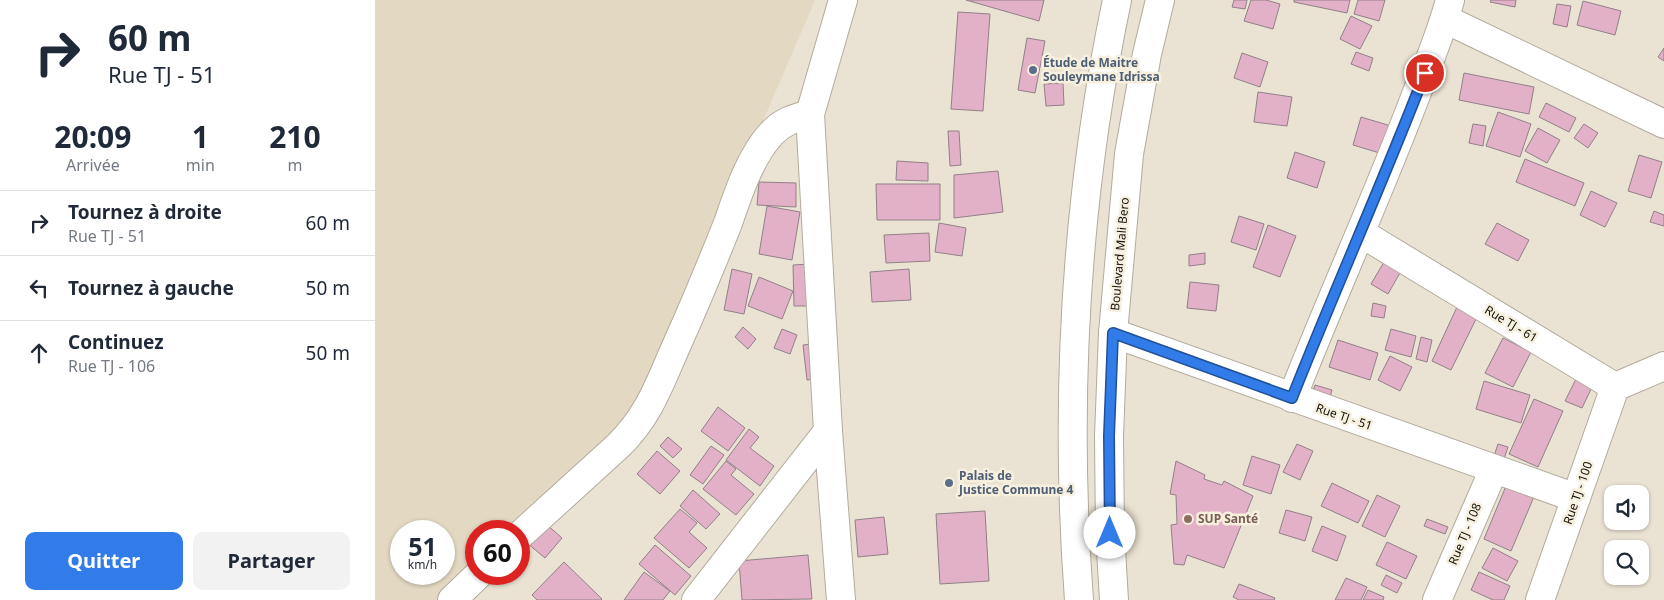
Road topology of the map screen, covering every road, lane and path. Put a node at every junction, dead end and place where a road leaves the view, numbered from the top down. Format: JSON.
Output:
{"nodes":[{"id":1,"x":843,"y":0,"type":"edge"},
{"id":2,"x":1117,"y":0,"type":"edge"},
{"id":3,"x":1160,"y":0,"type":"edge"},
{"id":4,"x":1448,"y":9,"type":"edge"},
{"id":5,"x":810,"y":114,"type":"junction"},
{"id":6,"x":1664,"y":124,"type":"edge"},
{"id":7,"x":1361,"y":233,"type":"junction"},
{"id":8,"x":1113,"y":333,"type":"junction"},
{"id":9,"x":1664,"y":366,"type":"edge"},
{"id":10,"x":1615,"y":387,"type":"junction"},
{"id":11,"x":1292,"y":398,"type":"junction"},
{"id":12,"x":828,"y":431,"type":"junction"},
{"id":13,"x":1493,"y":469,"type":"junction"},
{"id":14,"x":1576,"y":498,"type":"junction"},
{"id":15,"x":530,"y":526,"type":"edge"},
{"id":16,"x":468,"y":585,"type":"edge"},
{"id":17,"x":452,"y":600,"type":"edge"},
{"id":18,"x":696,"y":600,"type":"edge"},
{"id":19,"x":841,"y":600,"type":"edge"},
{"id":20,"x":1079,"y":600,"type":"edge"},
{"id":21,"x":1114,"y":600,"type":"edge"},
{"id":22,"x":1437,"y":600,"type":"edge"},
{"id":23,"x":1540,"y":600,"type":"edge"}],
"edges":[{"from":1,"to":5,"type":"street"},
{"from":2,"to":20,"type":"street"},
{"from":3,"to":8,"type":"street","name":"Boulevard Mali Bero"},
{"from":4,"to":6,"type":"street"},
{"from":4,"to":7,"type":"street"},
{"from":5,"to":12,"type":"street"},
{"from":5,"to":15,"type":"street"},
{"from":7,"to":10,"type":"street","name":"Rue TJ - 61"},
{"from":7,"to":11,"type":"street"},
{"from":8,"to":11,"type":"street","name":"Rue TJ - 51"},
{"from":8,"to":21,"type":"street","name":"Boulevard Mali Bero"},
{"from":9,"to":10,"type":"street"},
{"from":10,"to":14,"type":"street","name":"Rue TJ - 100"},
{"from":11,"to":13,"type":"street","name":"Rue TJ - 51"},
{"from":12,"to":18,"type":"street"},
{"from":12,"to":19,"type":"street"},
{"from":13,"to":14,"type":"street","name":"Rue TJ - 51"},
{"from":13,"to":22,"type":"street","name":"Rue TJ - 108"},
{"from":14,"to":23,"type":"street","name":"Rue TJ - 100"},
{"from":16,"to":17,"type":"street"}]}
